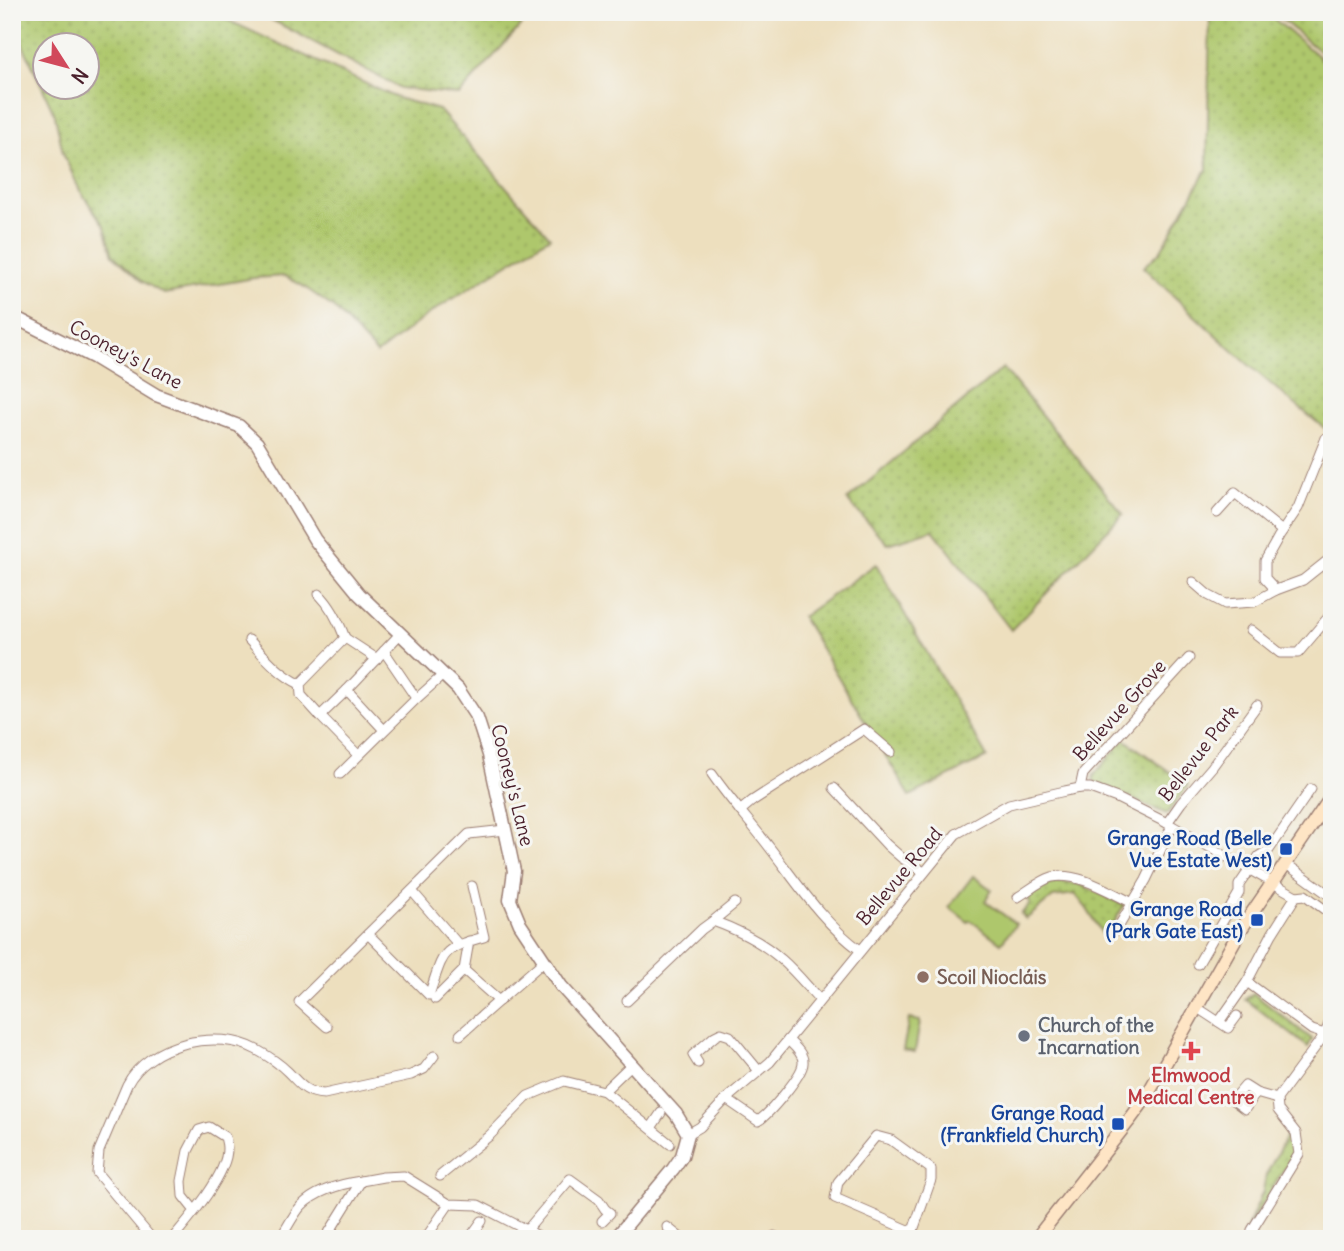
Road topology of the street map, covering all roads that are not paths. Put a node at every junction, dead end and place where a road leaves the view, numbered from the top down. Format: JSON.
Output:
{"nodes":[{"id":1,"x":12,"y":316,"type":"edge"},
{"id":2,"x":1326,"y":438,"type":"dead end"},
{"id":3,"x":1217,"y":513,"type":"dead end"},
{"id":4,"x":1282,"y":531,"type":"junction"},
{"id":5,"x":1332,"y":557,"type":"edge"},
{"id":6,"x":1193,"y":582,"type":"dead end"},
{"id":7,"x":1276,"y":590,"type":"junction"},
{"id":8,"x":319,"y":594,"type":"dead end"},
{"id":9,"x":1332,"y":613,"type":"edge"},
{"id":10,"x":1251,"y":630,"type":"dead end"},
{"id":11,"x":400,"y":634,"type":"junction"},
{"id":12,"x":345,"y":638,"type":"junction"},
{"id":13,"x":249,"y":640,"type":"dead end"},
{"id":14,"x":384,"y":651,"type":"junction"},
{"id":15,"x":1189,"y":658,"type":"dead end"},
{"id":16,"x":377,"y":659,"type":"junction"},
{"id":17,"x":443,"y":675,"type":"junction"},
{"id":18,"x":300,"y":684,"type":"junction"},
{"id":19,"x":347,"y":690,"type":"junction"},
{"id":20,"x":416,"y":698,"type":"junction"},
{"id":21,"x":1258,"y":705,"type":"dead end"},
{"id":22,"x":320,"y":716,"type":"junction"},
{"id":23,"x":384,"y":730,"type":"junction"},
{"id":24,"x":891,"y":752,"type":"dead end"},
{"id":25,"x":358,"y":755,"type":"junction"},
{"id":26,"x":340,"y":774,"type":"dead end"},
{"id":27,"x":712,"y":774,"type":"dead end"},
{"id":28,"x":834,"y":788,"type":"dead end"},
{"id":29,"x":1080,"y":788,"type":"junction"},
{"id":30,"x":1311,"y":789,"type":"dead end"},
{"id":31,"x":1332,"y":796,"type":"edge"},
{"id":32,"x":740,"y":811,"type":"junction"},
{"id":33,"x":1169,"y":824,"type":"junction"},
{"id":34,"x":505,"y":830,"type":"junction"},
{"id":35,"x":1286,"y":863,"type":"junction"},
{"id":36,"x":1250,"y":871,"type":"junction"},
{"id":37,"x":924,"y":872,"type":"junction"},
{"id":38,"x":1272,"y":883,"type":"junction"},
{"id":39,"x":472,"y":886,"type":"dead end"},
{"id":40,"x":412,"y":891,"type":"junction"},
{"id":41,"x":1296,"y":896,"type":"junction"},
{"id":42,"x":1017,"y":897,"type":"dead end"},
{"id":43,"x":1332,"y":897,"type":"edge"},
{"id":44,"x":735,"y":903,"type":"dead end"},
{"id":45,"x":1133,"y":903,"type":"junction"},
{"id":46,"x":1332,"y":915,"type":"edge"},
{"id":47,"x":713,"y":920,"type":"junction"},
{"id":48,"x":1116,"y":932,"type":"dead end"},
{"id":49,"x":368,"y":934,"type":"junction"},
{"id":50,"x":470,"y":941,"type":"junction"},
{"id":51,"x":458,"y":944,"type":"junction"},
{"id":52,"x":860,"y":950,"type":"junction"},
{"id":53,"x":544,"y":961,"type":"junction"},
{"id":54,"x":1198,"y":964,"type":"dead end"},
{"id":55,"x":464,"y":970,"type":"junction"},
{"id":56,"x":1247,"y":982,"type":"junction"},
{"id":57,"x":435,"y":999,"type":"dead end"},
{"id":58,"x":820,"y":999,"type":"junction"},
{"id":59,"x":499,"y":1001,"type":"junction"},
{"id":60,"x":627,"y":1001,"type":"dead end"},
{"id":61,"x":1196,"y":1007,"type":"junction"},
{"id":62,"x":1237,"y":1016,"type":"dead end"},
{"id":63,"x":1332,"y":1016,"type":"edge"},
{"id":64,"x":1219,"y":1022,"type":"junction"},
{"id":65,"x":327,"y":1027,"type":"dead end"},
{"id":66,"x":460,"y":1035,"type":"dead end"},
{"id":67,"x":1328,"y":1036,"type":"edge"},
{"id":68,"x":788,"y":1040,"type":"junction"},
{"id":69,"x":434,"y":1056,"type":"dead end"},
{"id":70,"x":698,"y":1063,"type":"dead end"},
{"id":71,"x":632,"y":1064,"type":"junction"},
{"id":72,"x":759,"y":1072,"type":"junction"},
{"id":73,"x":604,"y":1091,"type":"junction"},
{"id":74,"x":1256,"y":1093,"type":"dead end"},
{"id":75,"x":726,"y":1099,"type":"junction"},
{"id":76,"x":1278,"y":1100,"type":"junction"},
{"id":77,"x":661,"y":1113,"type":"dead end"},
{"id":78,"x":650,"y":1128,"type":"junction"},
{"id":79,"x":688,"y":1133,"type":"junction"},
{"id":80,"x":670,"y":1143,"type":"dead end"},
{"id":81,"x":440,"y":1176,"type":"dead end"},
{"id":82,"x":361,"y":1181,"type":"junction"},
{"id":83,"x":449,"y":1203,"type":"junction"},
{"id":84,"x":195,"y":1210,"type":"junction"},
{"id":85,"x":482,"y":1221,"type":"dead end"},
{"id":86,"x":602,"y":1221,"type":"dead end"},
{"id":87,"x":667,"y":1227,"type":"dead end"},
{"id":88,"x":527,"y":1230,"type":"junction"},
{"id":89,"x":911,"y":1235,"type":"edge"},
{"id":90,"x":1259,"y":1237,"type":"dead end"},
{"id":91,"x":152,"y":1239,"type":"edge"},
{"id":92,"x":173,"y":1239,"type":"edge"},
{"id":93,"x":280,"y":1239,"type":"edge"},
{"id":94,"x":325,"y":1239,"type":"edge"},
{"id":95,"x":425,"y":1239,"type":"edge"},
{"id":96,"x":469,"y":1239,"type":"edge"},
{"id":97,"x":544,"y":1239,"type":"edge"},
{"id":98,"x":615,"y":1239,"type":"edge"},
{"id":99,"x":682,"y":1239,"type":"edge"},
{"id":100,"x":1036,"y":1239,"type":"edge"}],
"edges":[{"from":1,"to":11,"type":"street","name":"Cooney's Lane"},
{"from":2,"to":4,"type":"street"},
{"from":3,"to":4,"type":"street"},
{"from":4,"to":7,"type":"street"},
{"from":5,"to":7,"type":"street"},
{"from":6,"to":7,"type":"street"},
{"from":8,"to":12,"type":"street"},
{"from":9,"to":10,"type":"street"},
{"from":11,"to":14,"type":"street"},
{"from":11,"to":17,"type":"street","name":"Cooney's Lane"},
{"from":12,"to":16,"type":"street"},
{"from":12,"to":18,"type":"street"},
{"from":13,"to":18,"type":"street"},
{"from":14,"to":16,"type":"street"},
{"from":14,"to":20,"type":"street"},
{"from":15,"to":29,"type":"street","name":"Bellevue Grove"},
{"from":16,"to":19,"type":"street"},
{"from":17,"to":20,"type":"street"},
{"from":17,"to":34,"type":"street","name":"Cooney's Lane"},
{"from":18,"to":22,"type":"street"},
{"from":19,"to":22,"type":"street"},
{"from":19,"to":23,"type":"street"},
{"from":20,"to":23,"type":"street"},
{"from":21,"to":33,"type":"street","name":"Bellevue Park"},
{"from":22,"to":25,"type":"street"},
{"from":23,"to":25,"type":"street"},
{"from":24,"to":32,"type":"street"},
{"from":25,"to":26,"type":"street"},
{"from":27,"to":32,"type":"street"},
{"from":28,"to":37,"type":"street"},
{"from":29,"to":33,"type":"street","name":"Bellevue Road"},
{"from":29,"to":37,"type":"street","name":"Bellevue Road"},
{"from":30,"to":36,"type":"street"},
{"from":31,"to":35,"type":"main road"},
{"from":32,"to":52,"type":"street"},
{"from":33,"to":36,"type":"street","name":"Bellevue Road"},
{"from":33,"to":45,"type":"street","name":"Bellevue Park"},
{"from":34,"to":40,"type":"street"},
{"from":34,"to":53,"type":"street","name":"Cooney's Lane"},
{"from":35,"to":38,"type":"main road"},
{"from":35,"to":43,"type":"street"},
{"from":36,"to":38,"type":"street","name":"Bellevue Road"},
{"from":36,"to":54,"type":"street"},
{"from":37,"to":52,"type":"street","name":"Bellevue Road"},
{"from":38,"to":41,"type":"street","name":"Bellevue Road"},
{"from":38,"to":61,"type":"main road"},
{"from":39,"to":50,"type":"street"},
{"from":40,"to":49,"type":"street"},
{"from":40,"to":51,"type":"street"},
{"from":41,"to":46,"type":"street","name":"Bellevue Road"},
{"from":41,"to":56,"type":"street"},
{"from":42,"to":45,"type":"street"},
{"from":44,"to":47,"type":"street"},
{"from":45,"to":48,"type":"street","name":"Bellevue Park"},
{"from":47,"to":58,"type":"street"},
{"from":47,"to":60,"type":"street"},
{"from":49,"to":51,"type":"street"},
{"from":49,"to":65,"type":"street"},
{"from":50,"to":51,"type":"street"},
{"from":50,"to":55,"type":"street"},
{"from":52,"to":58,"type":"street","name":"Bellevue Road"},
{"from":53,"to":59,"type":"street"},
{"from":53,"to":71,"type":"street","name":"Cooney's Lane"},
{"from":55,"to":57,"type":"street"},
{"from":55,"to":59,"type":"street"},
{"from":56,"to":64,"type":"street"},
{"from":56,"to":67,"type":"street"},
{"from":58,"to":68,"type":"street","name":"Bellevue Road"},
{"from":59,"to":66,"type":"street"},
{"from":61,"to":64,"type":"street"},
{"from":61,"to":100,"type":"main road"},
{"from":62,"to":64,"type":"street"},
{"from":63,"to":67,"type":"street"},
{"from":67,"to":76,"type":"street"},
{"from":68,"to":72,"type":"street","name":"Bellevue Road"},
{"from":68,"to":75,"type":"street"},
{"from":69,"to":91,"type":"street"},
{"from":70,"to":72,"type":"street"},
{"from":71,"to":73,"type":"street"},
{"from":71,"to":79,"type":"street","name":"Cooney's Lane"},
{"from":72,"to":75,"type":"street","name":"Bellevue Road"},
{"from":73,"to":78,"type":"street"},
{"from":73,"to":81,"type":"street"},
{"from":74,"to":76,"type":"street"},
{"from":75,"to":79,"type":"street","name":"Bellevue Road"},
{"from":76,"to":90,"type":"street"},
{"from":77,"to":78,"type":"street"},
{"from":78,"to":80,"type":"street"},
{"from":79,"to":98,"type":"street"},
{"from":82,"to":83,"type":"street"},
{"from":82,"to":93,"type":"street"},
{"from":82,"to":94,"type":"street"},
{"from":83,"to":88,"type":"street"},
{"from":83,"to":95,"type":"street"},
{"from":84,"to":84,"type":"street"},
{"from":84,"to":92,"type":"street"},
{"from":85,"to":96,"type":"street"},
{"from":86,"to":88,"type":"street"},
{"from":87,"to":99,"type":"street"},
{"from":88,"to":97,"type":"street"},
{"from":89,"to":89,"type":"street"}]}
